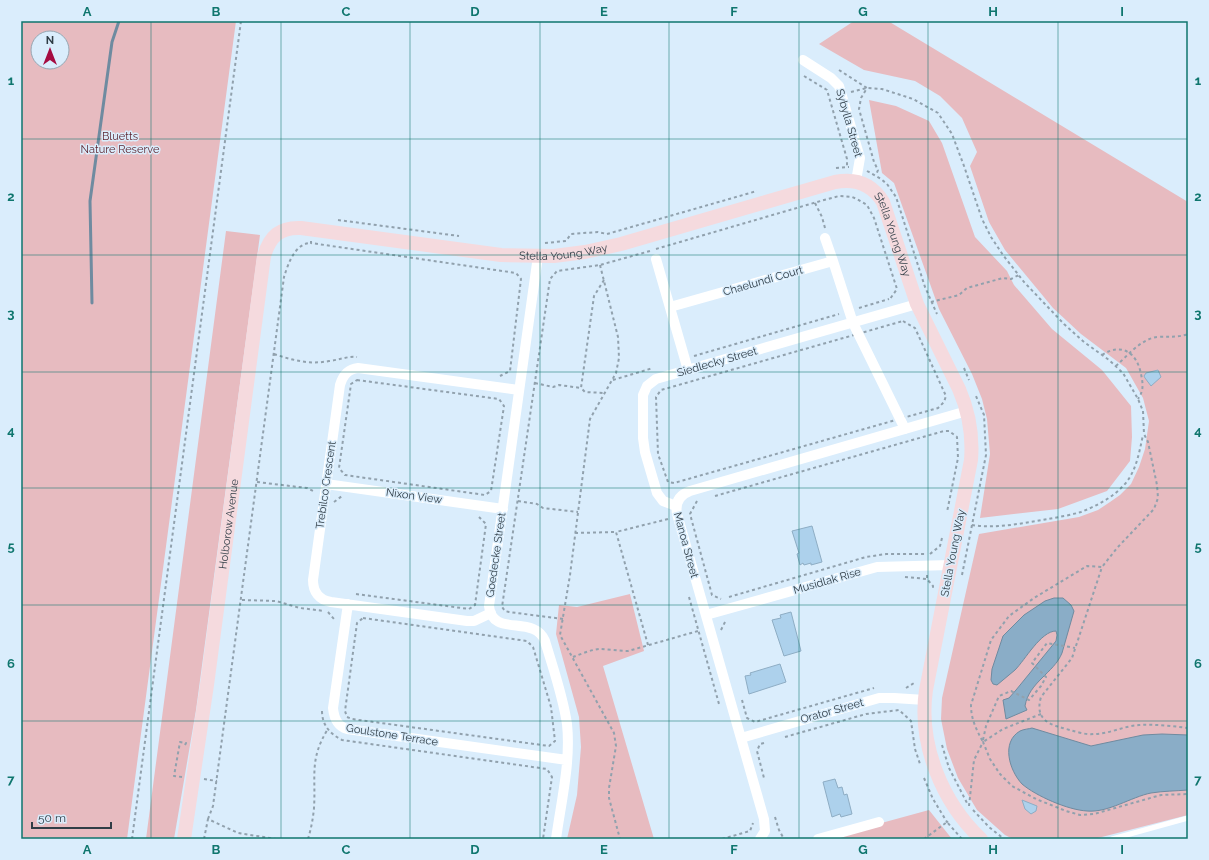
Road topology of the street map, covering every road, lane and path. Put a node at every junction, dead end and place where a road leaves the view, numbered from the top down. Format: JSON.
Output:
{"nodes":[{"id":1,"x":241,"y":21,"type":"edge"},
{"id":2,"x":803,"y":60,"type":"dead end"},
{"id":3,"x":804,"y":76,"type":"dead end"},
{"id":4,"x":841,"y":94,"type":"junction"},
{"id":5,"x":829,"y":97,"type":"junction"},
{"id":6,"x":847,"y":167,"type":"junction"},
{"id":7,"x":832,"y":169,"type":"dead end"},
{"id":8,"x":857,"y":175,"type":"junction"},
{"id":9,"x":764,"y":189,"type":"dead end"},
{"id":10,"x":815,"y":203,"type":"junction"},
{"id":11,"x":338,"y":220,"type":"dead end"},
{"id":12,"x":296,"y":228,"type":"joint"},
{"id":13,"x":313,"y":229,"type":"junction"},
{"id":14,"x":464,"y":237,"type":"dead end"},
{"id":15,"x":825,"y":238,"type":"joint"},
{"id":16,"x":542,"y":243,"type":"dead end"},
{"id":17,"x":311,"y":244,"type":"junction"},
{"id":18,"x":538,"y":256,"type":"junction"},
{"id":19,"x":656,"y":259,"type":"dead end"},
{"id":20,"x":833,"y":261,"type":"junction"},
{"id":21,"x":600,"y":265,"type":"junction"},
{"id":22,"x":1019,"y":275,"type":"junction"},
{"id":23,"x":604,"y":280,"type":"junction"},
{"id":24,"x":890,"y":299,"type":"dead end"},
{"id":25,"x":924,"y":303,"type":"junction"},
{"id":26,"x":670,"y":307,"type":"junction"},
{"id":27,"x":937,"y":315,"type":"dead end"},
{"id":28,"x":853,"y":323,"type":"junction"},
{"id":29,"x":858,"y":334,"type":"junction"},
{"id":30,"x":1188,"y":334,"type":"edge"},
{"id":31,"x":1130,"y":353,"type":"junction"},
{"id":32,"x":274,"y":354,"type":"junction"},
{"id":33,"x":1102,"y":355,"type":"junction"},
{"id":34,"x":359,"y":357,"type":"dead end"},
{"id":35,"x":961,"y":364,"type":"dead end"},
{"id":36,"x":1116,"y":366,"type":"junction"},
{"id":37,"x":688,"y":370,"type":"junction"},
{"id":38,"x":494,"y":376,"type":"dead end"},
{"id":39,"x":357,"y":380,"type":"joint"},
{"id":40,"x":535,"y":383,"type":"junction"},
{"id":41,"x":971,"y":385,"type":"dead end"},
{"id":42,"x":581,"y":388,"type":"junction"},
{"id":43,"x":519,"y":390,"type":"junction"},
{"id":44,"x":974,"y":392,"type":"dead end"},
{"id":45,"x":605,"y":393,"type":"junction"},
{"id":46,"x":1138,"y":398,"type":"junction"},
{"id":47,"x":938,"y":408,"type":"dead end"},
{"id":48,"x":967,"y":411,"type":"junction"},
{"id":49,"x":905,"y":429,"type":"junction"},
{"id":50,"x":944,"y":431,"type":"dead end"},
{"id":51,"x":1144,"y":434,"type":"junction"},
{"id":52,"x":257,"y":482,"type":"junction"},
{"id":53,"x":674,"y":483,"type":"dead end"},
{"id":54,"x":326,"y":484,"type":"junction"},
{"id":55,"x":324,"y":496,"type":"junction"},
{"id":56,"x":711,"y":497,"type":"dead end"},
{"id":57,"x":704,"y":499,"type":"dead end"},
{"id":58,"x":518,"y":501,"type":"junction"},
{"id":59,"x":334,"y":503,"type":"dead end"},
{"id":60,"x":676,"y":506,"type":"junction"},
{"id":61,"x":503,"y":509,"type":"junction"},
{"id":62,"x":578,"y":512,"type":"junction"},
{"id":63,"x":690,"y":514,"type":"junction"},
{"id":64,"x":473,"y":516,"type":"dead end"},
{"id":65,"x":678,"y":517,"type":"junction"},
{"id":66,"x":966,"y":523,"type":"junction"},
{"id":67,"x":575,"y":532,"type":"junction"},
{"id":68,"x":616,"y":532,"type":"junction"},
{"id":69,"x":928,"y":554,"type":"dead end"},
{"id":70,"x":951,"y":565,"type":"junction"},
{"id":71,"x":1102,"y":567,"type":"junction"},
{"id":72,"x":902,"y":577,"type":"dead end"},
{"id":73,"x":927,"y":579,"type":"dead end"},
{"id":74,"x":961,"y":579,"type":"dead end"},
{"id":75,"x":688,"y":593,"type":"dead end"},
{"id":76,"x":355,"y":594,"type":"dead end"},
{"id":77,"x":241,"y":600,"type":"junction"},
{"id":78,"x":348,"y":604,"type":"junction"},
{"id":79,"x":491,"y":613,"type":"junction"},
{"id":80,"x":706,"y":615,"type":"junction"},
{"id":81,"x":363,"y":618,"type":"joint"},
{"id":82,"x":563,"y":619,"type":"junction"},
{"id":83,"x":726,"y":620,"type":"dead end"},
{"id":84,"x":333,"y":627,"type":"dead end"},
{"id":85,"x":698,"y":631,"type":"junction"},
{"id":86,"x":723,"y":637,"type":"dead end"},
{"id":87,"x":648,"y":645,"type":"junction"},
{"id":88,"x":1075,"y":648,"type":"junction"},
{"id":89,"x":573,"y":657,"type":"junction"},
{"id":90,"x":877,"y":687,"type":"dead end"},
{"id":91,"x":741,"y":696,"type":"dead end"},
{"id":92,"x":925,"y":700,"type":"junction"},
{"id":93,"x":322,"y":709,"type":"dead end"},
{"id":94,"x":721,"y":710,"type":"dead end"},
{"id":95,"x":888,"y":711,"type":"dead end"},
{"id":96,"x":1041,"y":714,"type":"junction"},
{"id":97,"x":1188,"y":728,"type":"edge"},
{"id":98,"x":328,"y":729,"type":"junction"},
{"id":99,"x":784,"y":737,"type":"dead end"},
{"id":100,"x":741,"y":738,"type":"junction"},
{"id":101,"x":940,"y":740,"type":"dead end"},
{"id":102,"x":769,"y":742,"type":"dead end"},
{"id":103,"x":983,"y":742,"type":"junction"},
{"id":104,"x":567,"y":760,"type":"junction"},
{"id":105,"x":765,"y":780,"type":"dead end"},
{"id":106,"x":1188,"y":794,"type":"edge"},
{"id":107,"x":775,"y":816,"type":"dead end"},
{"id":108,"x":1188,"y":818,"type":"edge"},
{"id":109,"x":208,"y":819,"type":"junction"},
{"id":110,"x":754,"y":822,"type":"dead end"},
{"id":111,"x":879,"y":822,"type":"dead end"},
{"id":112,"x":763,"y":838,"type":"edge"},
{"id":113,"x":132,"y":839,"type":"edge"},
{"id":114,"x":184,"y":839,"type":"edge"},
{"id":115,"x":204,"y":839,"type":"edge"},
{"id":116,"x":276,"y":839,"type":"edge"},
{"id":117,"x":308,"y":839,"type":"edge"},
{"id":118,"x":544,"y":839,"type":"edge"},
{"id":119,"x":556,"y":839,"type":"edge"},
{"id":120,"x":620,"y":839,"type":"edge"},
{"id":121,"x":722,"y":839,"type":"edge"},
{"id":122,"x":784,"y":839,"type":"edge"},
{"id":123,"x":818,"y":839,"type":"edge"},
{"id":124,"x":924,"y":839,"type":"edge"},
{"id":125,"x":962,"y":839,"type":"edge"},
{"id":126,"x":981,"y":839,"type":"edge"},
{"id":127,"x":1112,"y":839,"type":"edge"}],
"edges":[{"from":1,"to":113,"type":"path"},
{"from":2,"to":4,"type":"street","name":"Sybylla Street"},
{"from":3,"to":5,"type":"path"},
{"from":4,"to":5,"type":"path"},
{"from":4,"to":8,"type":"street","name":"Sybylla Street"},
{"from":4,"to":22,"type":"path"},
{"from":5,"to":6,"type":"path"},
{"from":6,"to":7,"type":"path"},
{"from":6,"to":8,"type":"path"},
{"from":8,"to":18,"type":"street","name":"Stella Young Way"},
{"from":8,"to":25,"type":"street","name":"Stella Young Way"},
{"from":8,"to":25,"type":"path"},
{"from":9,"to":16,"type":"path"},
{"from":10,"to":15,"type":"path"},
{"from":10,"to":21,"type":"path"},
{"from":10,"to":24,"type":"path"},
{"from":11,"to":14,"type":"path"},
{"from":12,"to":13,"type":"street","name":"Stella Young Way"},
{"from":12,"to":114,"type":"street","name":"Holborow Avenue"},
{"from":13,"to":17,"type":"path"},
{"from":13,"to":18,"type":"street","name":"Stella Young Way"},
{"from":15,"to":20,"type":"street"},
{"from":17,"to":32,"type":"path"},
{"from":17,"to":38,"type":"path"},
{"from":18,"to":43,"type":"street","name":"Goedecke Street"},
{"from":19,"to":26,"type":"street"},
{"from":20,"to":26,"type":"street","name":"Chaelundi Court"},
{"from":20,"to":28,"type":"street"},
{"from":21,"to":23,"type":"path"},
{"from":21,"to":40,"type":"path"},
{"from":22,"to":25,"type":"path"},
{"from":22,"to":33,"type":"path"},
{"from":23,"to":42,"type":"path"},
{"from":23,"to":45,"type":"path"},
{"from":25,"to":27,"type":"path"},
{"from":25,"to":28,"type":"street","name":"Siedlecky Street"},
{"from":25,"to":48,"type":"street","name":"Stella Young Way"},
{"from":26,"to":37,"type":"street"},
{"from":28,"to":29,"type":"street"},
{"from":28,"to":37,"type":"street","name":"Siedlecky Street"},
{"from":29,"to":47,"type":"path"},
{"from":29,"to":49,"type":"street"},
{"from":29,"to":53,"type":"path"},
{"from":30,"to":31,"type":"path"},
{"from":31,"to":33,"type":"path"},
{"from":31,"to":36,"type":"path"},
{"from":31,"to":46,"type":"path"},
{"from":32,"to":34,"type":"path"},
{"from":32,"to":52,"type":"path"},
{"from":33,"to":36,"type":"path"},
{"from":35,"to":41,"type":"path"},
{"from":36,"to":46,"type":"path"},
{"from":37,"to":60,"type":"street","name":"Siedlecky Street"},
{"from":39,"to":39,"type":"path"},
{"from":40,"to":42,"type":"path"},
{"from":40,"to":58,"type":"path"},
{"from":42,"to":45,"type":"path"},
{"from":43,"to":54,"type":"street","name":"Trebilco Crescent"},
{"from":43,"to":61,"type":"street","name":"Goedecke Street"},
{"from":44,"to":66,"type":"path"},
{"from":45,"to":62,"type":"path"},
{"from":46,"to":51,"type":"path"},
{"from":48,"to":49,"type":"street","name":"Manoa Street"},
{"from":48,"to":66,"type":"street","name":"Stella Young Way"},
{"from":49,"to":60,"type":"street","name":"Manoa Street"},
{"from":50,"to":56,"type":"path"},
{"from":51,"to":66,"type":"path"},
{"from":51,"to":71,"type":"path"},
{"from":52,"to":55,"type":"path"},
{"from":52,"to":77,"type":"path"},
{"from":54,"to":55,"type":"street","name":"Trebilco Crescent"},
{"from":54,"to":61,"type":"street","name":"Nixon View"},
{"from":55,"to":59,"type":"path"},
{"from":55,"to":78,"type":"street","name":"Trebilco Crescent"},
{"from":57,"to":63,"type":"path"},
{"from":58,"to":62,"type":"path"},
{"from":58,"to":82,"type":"path"},
{"from":60,"to":65,"type":"street","name":"Manoa Street"},
{"from":61,"to":79,"type":"street","name":"Goedecke Street"},
{"from":62,"to":67,"type":"path"},
{"from":63,"to":65,"type":"path"},
{"from":63,"to":69,"type":"path"},
{"from":64,"to":76,"type":"path"},
{"from":65,"to":68,"type":"path"},
{"from":65,"to":80,"type":"street","name":"Manoa Street"},
{"from":66,"to":70,"type":"street","name":"Stella Young Way"},
{"from":66,"to":74,"type":"path"},
{"from":67,"to":68,"type":"path"},
{"from":67,"to":82,"type":"path"},
{"from":68,"to":87,"type":"path"},
{"from":70,"to":80,"type":"street","name":"Musidlak Rise"},
{"from":70,"to":92,"type":"street","name":"Stella Young Way"},
{"from":71,"to":88,"type":"path"},
{"from":71,"to":103,"type":"path"},
{"from":72,"to":73,"type":"path"},
{"from":75,"to":85,"type":"path"},
{"from":77,"to":84,"type":"path"},
{"from":77,"to":109,"type":"path"},
{"from":78,"to":79,"type":"street","name":"Trebilco Crescent"},
{"from":78,"to":104,"type":"street","name":"Goulstone Terrace"},
{"from":79,"to":104,"type":"street","name":"Goedecke Street"},
{"from":80,"to":100,"type":"street","name":"Manoa Street"},
{"from":81,"to":81,"type":"path"},
{"from":82,"to":89,"type":"path"},
{"from":83,"to":86,"type":"path"},
{"from":85,"to":87,"type":"path"},
{"from":85,"to":94,"type":"path"},
{"from":87,"to":89,"type":"path"},
{"from":88,"to":96,"type":"path"},
{"from":88,"to":103,"type":"path"},
{"from":89,"to":120,"type":"path"},
{"from":90,"to":91,"type":"path"},
{"from":92,"to":100,"type":"street","name":"Orator Street"},
{"from":92,"to":126,"type":"street","name":"Stella Young Way"},
{"from":93,"to":98,"type":"path"},
{"from":95,"to":99,"type":"path"},
{"from":96,"to":97,"type":"path"},
{"from":96,"to":103,"type":"path"},
{"from":98,"to":117,"type":"path"},
{"from":98,"to":118,"type":"path"},
{"from":100,"to":112,"type":"street","name":"Manoa Street"},
{"from":101,"to":103,"type":"path"},
{"from":102,"to":105,"type":"path"},
{"from":103,"to":106,"type":"path"},
{"from":104,"to":119,"type":"street","name":"Goedecke Street"},
{"from":107,"to":122,"type":"path"},
{"from":108,"to":127,"type":"lane"},
{"from":109,"to":115,"type":"path"},
{"from":109,"to":116,"type":"path"},
{"from":110,"to":121,"type":"path"},
{"from":111,"to":123,"type":"street"},
{"from":124,"to":125,"type":"path"}]}
